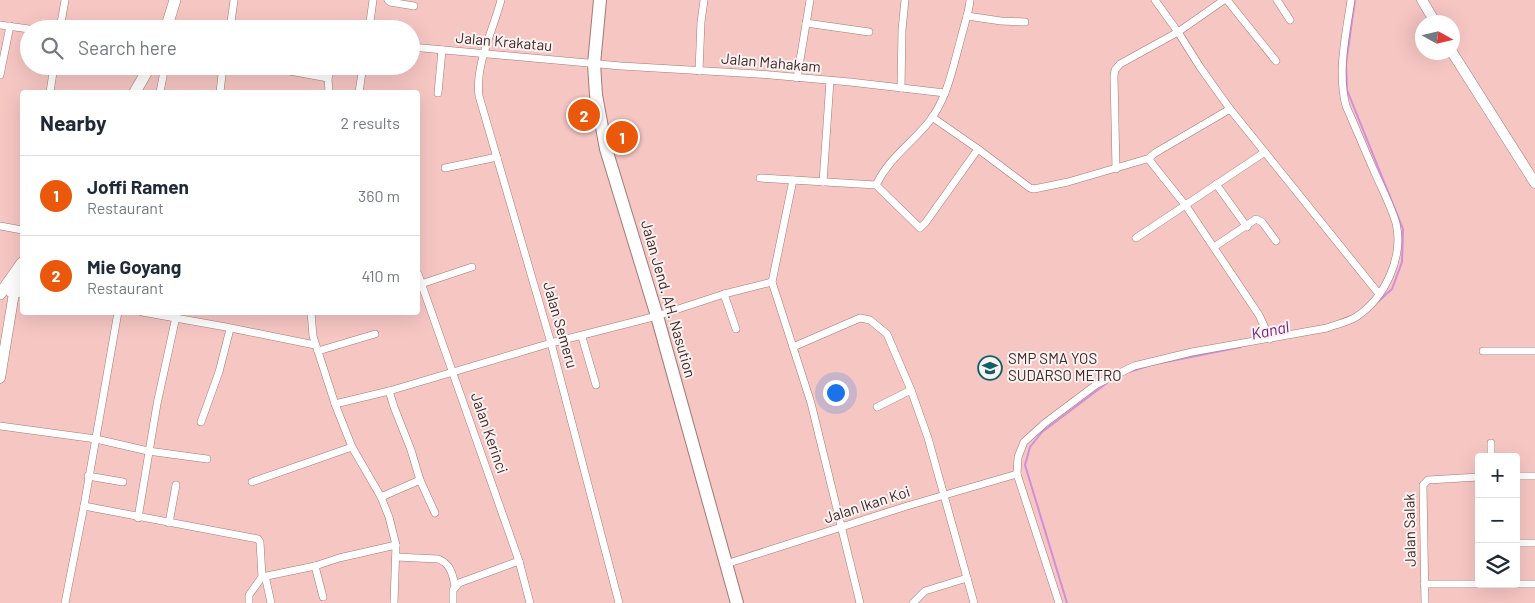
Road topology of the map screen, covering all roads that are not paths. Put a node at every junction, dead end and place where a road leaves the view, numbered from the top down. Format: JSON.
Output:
{"nodes":[{"id":1,"x":64,"y":0,"type":"edge"},
{"id":2,"x":175,"y":0,"type":"edge"},
{"id":3,"x":234,"y":0,"type":"edge"},
{"id":4,"x":373,"y":0,"type":"edge"},
{"id":5,"x":388,"y":0,"type":"edge"},
{"id":6,"x":501,"y":0,"type":"edge"},
{"id":7,"x":600,"y":0,"type":"edge"},
{"id":8,"x":704,"y":0,"type":"edge"},
{"id":9,"x":810,"y":0,"type":"edge"},
{"id":10,"x":905,"y":0,"type":"edge"},
{"id":11,"x":970,"y":0,"type":"edge"},
{"id":12,"x":1155,"y":0,"type":"edge"},
{"id":13,"x":1225,"y":0,"type":"edge"},
{"id":14,"x":1276,"y":0,"type":"edge"},
{"id":15,"x":1351,"y":0,"type":"edge"},
{"id":16,"x":1422,"y":0,"type":"edge"},
{"id":17,"x":414,"y":6,"type":"dead end"},
{"id":18,"x":1431,"y":15,"type":"edge"},
{"id":19,"x":967,"y":16,"type":"junction"},
{"id":20,"x":61,"y":20,"type":"edge"},
{"id":21,"x":169,"y":20,"type":"edge"},
{"id":22,"x":231,"y":20,"type":"edge"},
{"id":23,"x":370,"y":20,"type":"edge"},
{"id":24,"x":1290,"y":20,"type":"dead end"},
{"id":25,"x":1025,"y":22,"type":"dead end"},
{"id":26,"x":806,"y":23,"type":"junction"},
{"id":27,"x":0,"y":25,"type":"edge"},
{"id":28,"x":10,"y":26,"type":"junction"},
{"id":29,"x":20,"y":28,"type":"edge"},
{"id":30,"x":869,"y":32,"type":"dead end"},
{"id":31,"x":1178,"y":32,"type":"junction"},
{"id":32,"x":420,"y":48,"type":"edge"},
{"id":33,"x":442,"y":50,"type":"junction"},
{"id":34,"x":484,"y":54,"type":"junction"},
{"id":35,"x":1457,"y":60,"type":"edge"},
{"id":36,"x":1276,"y":62,"type":"dead end"},
{"id":37,"x":594,"y":64,"type":"junction"},
{"id":38,"x":699,"y":71,"type":"junction"},
{"id":39,"x":0,"y":75,"type":"edge"},
{"id":40,"x":53,"y":75,"type":"edge"},
{"id":41,"x":145,"y":75,"type":"edge"},
{"id":42,"x":163,"y":75,"type":"edge"},
{"id":43,"x":222,"y":75,"type":"edge"},
{"id":44,"x":312,"y":75,"type":"edge"},
{"id":45,"x":329,"y":75,"type":"edge"},
{"id":46,"x":362,"y":75,"type":"edge"},
{"id":47,"x":328,"y":78,"type":"junction"},
{"id":48,"x":797,"y":78,"type":"junction"},
{"id":49,"x":830,"y":81,"type":"junction"},
{"id":50,"x":901,"y":88,"type":"junction"},
{"id":51,"x":50,"y":90,"type":"edge"},
{"id":52,"x":136,"y":90,"type":"edge"},
{"id":53,"x":160,"y":90,"type":"edge"},
{"id":54,"x":220,"y":90,"type":"edge"},
{"id":55,"x":329,"y":90,"type":"edge"},
{"id":56,"x":360,"y":90,"type":"edge"},
{"id":57,"x":438,"y":93,"type":"dead end"},
{"id":58,"x":945,"y":93,"type":"junction"},
{"id":59,"x":1230,"y":109,"type":"junction"},
{"id":60,"x":932,"y":117,"type":"junction"},
{"id":61,"x":978,"y":148,"type":"junction"},
{"id":62,"x":1265,"y":152,"type":"junction"},
{"id":63,"x":497,"y":157,"type":"junction"},
{"id":64,"x":1150,"y":158,"type":"junction"},
{"id":65,"x":444,"y":168,"type":"dead end"},
{"id":66,"x":1116,"y":169,"type":"junction"},
{"id":67,"x":760,"y":178,"type":"dead end"},
{"id":68,"x":793,"y":180,"type":"junction"},
{"id":69,"x":823,"y":182,"type":"junction"},
{"id":70,"x":1535,"y":183,"type":"edge"},
{"id":71,"x":1216,"y":184,"type":"junction"},
{"id":72,"x":876,"y":185,"type":"junction"},
{"id":73,"x":1186,"y":206,"type":"junction"},
{"id":74,"x":0,"y":226,"type":"edge"},
{"id":75,"x":1247,"y":227,"type":"junction"},
{"id":76,"x":20,"y":230,"type":"edge"},
{"id":77,"x":1136,"y":238,"type":"dead end"},
{"id":78,"x":1276,"y":241,"type":"dead end"},
{"id":79,"x":1214,"y":248,"type":"junction"},
{"id":80,"x":20,"y":265,"type":"edge"},
{"id":81,"x":472,"y":268,"type":"dead end"},
{"id":82,"x":20,"y":278,"type":"edge"},
{"id":83,"x":420,"y":281,"type":"edge"},
{"id":84,"x":772,"y":282,"type":"junction"},
{"id":85,"x":421,"y":284,"type":"junction"},
{"id":86,"x":0,"y":292,"type":"edge"},
{"id":87,"x":18,"y":294,"type":"edge"},
{"id":88,"x":724,"y":294,"type":"junction"},
{"id":89,"x":1379,"y":294,"type":"junction"},
{"id":90,"x":117,"y":315,"type":"edge"},
{"id":91,"x":176,"y":315,"type":"edge"},
{"id":92,"x":311,"y":315,"type":"edge"},
{"id":93,"x":657,"y":316,"type":"junction"},
{"id":94,"x":736,"y":328,"type":"dead end"},
{"id":95,"x":230,"y":329,"type":"junction"},
{"id":96,"x":375,"y":334,"type":"dead end"},
{"id":97,"x":582,"y":336,"type":"junction"},
{"id":98,"x":1270,"y":339,"type":"junction"},
{"id":99,"x":551,"y":343,"type":"junction"},
{"id":100,"x":793,"y":346,"type":"junction"},
{"id":101,"x":316,"y":348,"type":"junction"},
{"id":102,"x":1483,"y":351,"type":"dead end"},
{"id":103,"x":1535,"y":351,"type":"edge"},
{"id":104,"x":453,"y":372,"type":"junction"},
{"id":105,"x":0,"y":378,"type":"edge"},
{"id":106,"x":596,"y":385,"type":"dead end"},
{"id":107,"x":911,"y":390,"type":"junction"},
{"id":108,"x":390,"y":391,"type":"junction"},
{"id":109,"x":335,"y":404,"type":"junction"},
{"id":110,"x":877,"y":406,"type":"dead end"},
{"id":111,"x":201,"y":422,"type":"dead end"},
{"id":112,"x":0,"y":426,"type":"edge"},
{"id":113,"x":96,"y":439,"type":"junction"},
{"id":114,"x":1491,"y":443,"type":"dead end"},
{"id":115,"x":352,"y":447,"type":"junction"},
{"id":116,"x":148,"y":451,"type":"junction"},
{"id":117,"x":1491,"y":453,"type":"edge"},
{"id":118,"x":207,"y":459,"type":"dead end"},
{"id":119,"x":1017,"y":474,"type":"junction"},
{"id":120,"x":88,"y":476,"type":"junction"},
{"id":121,"x":1520,"y":476,"type":"edge"},
{"id":122,"x":1535,"y":476,"type":"edge"},
{"id":123,"x":1475,"y":477,"type":"edge"},
{"id":124,"x":420,"y":480,"type":"junction"},
{"id":125,"x":123,"y":482,"type":"dead end"},
{"id":126,"x":252,"y":482,"type":"dead end"},
{"id":127,"x":176,"y":485,"type":"dead end"},
{"id":128,"x":944,"y":495,"type":"junction"},
{"id":129,"x":381,"y":497,"type":"junction"},
{"id":130,"x":84,"y":506,"type":"junction"},
{"id":131,"x":435,"y":513,"type":"dead end"},
{"id":132,"x":138,"y":518,"type":"junction"},
{"id":133,"x":170,"y":523,"type":"junction"},
{"id":134,"x":842,"y":528,"type":"junction"},
{"id":135,"x":1520,"y":543,"type":"edge"},
{"id":136,"x":1535,"y":543,"type":"edge"},
{"id":137,"x":396,"y":545,"type":"junction"},
{"id":138,"x":396,"y":557,"type":"junction"},
{"id":139,"x":519,"y":562,"type":"junction"},
{"id":140,"x":726,"y":564,"type":"junction"},
{"id":141,"x":315,"y":566,"type":"junction"},
{"id":142,"x":262,"y":577,"type":"junction"},
{"id":143,"x":967,"y":578,"type":"junction"},
{"id":144,"x":1424,"y":584,"type":"junction"},
{"id":145,"x":1475,"y":584,"type":"edge"},
{"id":146,"x":1520,"y":584,"type":"edge"},
{"id":147,"x":1535,"y":584,"type":"edge"},
{"id":148,"x":455,"y":587,"type":"junction"},
{"id":149,"x":324,"y":597,"type":"dead end"},
{"id":150,"x":64,"y":603,"type":"edge"},
{"id":151,"x":249,"y":603,"type":"edge"},
{"id":152,"x":271,"y":603,"type":"edge"},
{"id":153,"x":394,"y":603,"type":"edge"},
{"id":154,"x":453,"y":603,"type":"edge"},
{"id":155,"x":530,"y":603,"type":"edge"},
{"id":156,"x":619,"y":603,"type":"edge"},
{"id":157,"x":737,"y":603,"type":"edge"},
{"id":158,"x":860,"y":603,"type":"edge"},
{"id":159,"x":913,"y":603,"type":"edge"},
{"id":160,"x":974,"y":603,"type":"edge"},
{"id":161,"x":1059,"y":603,"type":"edge"},
{"id":162,"x":1425,"y":603,"type":"edge"}],
"edges":[{"from":1,"to":20,"type":"street"},
{"from":2,"to":21,"type":"main road"},
{"from":3,"to":22,"type":"street"},
{"from":4,"to":23,"type":"street"},
{"from":5,"to":17,"type":"street"},
{"from":6,"to":34,"type":"street","name":"Jalan Semeru"},
{"from":7,"to":37,"type":"highway","name":"Jalan Jend. AH. Nasution"},
{"from":8,"to":38,"type":"street"},
{"from":9,"to":26,"type":"street"},
{"from":10,"to":50,"type":"street"},
{"from":11,"to":19,"type":"street"},
{"from":12,"to":31,"type":"street"},
{"from":13,"to":31,"type":"street"},
{"from":13,"to":36,"type":"street"},
{"from":14,"to":24,"type":"street"},
{"from":15,"to":89,"type":"street"},
{"from":16,"to":18,"type":"main road"},
{"from":19,"to":25,"type":"street"},
{"from":19,"to":58,"type":"street"},
{"from":26,"to":30,"type":"street"},
{"from":26,"to":48,"type":"street"},
{"from":27,"to":28,"type":"street"},
{"from":28,"to":29,"type":"street"},
{"from":28,"to":39,"type":"street"},
{"from":31,"to":59,"type":"street"},
{"from":31,"to":66,"type":"street"},
{"from":32,"to":33,"type":"street","name":"Jalan Krakatau"},
{"from":33,"to":34,"type":"street","name":"Jalan Krakatau"},
{"from":33,"to":57,"type":"street"},
{"from":34,"to":37,"type":"street","name":"Jalan Krakatau"},
{"from":34,"to":63,"type":"street","name":"Jalan Semeru"},
{"from":35,"to":70,"type":"main road"},
{"from":37,"to":38,"type":"street","name":"Jalan Mahakam"},
{"from":37,"to":93,"type":"highway","name":"Jalan Jend. AH. Nasution"},
{"from":38,"to":48,"type":"street","name":"Jalan Mahakam"},
{"from":40,"to":51,"type":"street"},
{"from":41,"to":52,"type":"main road"},
{"from":42,"to":53,"type":"street"},
{"from":43,"to":54,"type":"street"},
{"from":44,"to":47,"type":"street"},
{"from":45,"to":47,"type":"street"},
{"from":46,"to":56,"type":"street"},
{"from":47,"to":55,"type":"street"},
{"from":48,"to":49,"type":"street","name":"Jalan Mahakam"},
{"from":49,"to":50,"type":"street","name":"Jalan Mahakam"},
{"from":49,"to":69,"type":"street"},
{"from":50,"to":58,"type":"street","name":"Jalan Mahakam"},
{"from":58,"to":60,"type":"street"},
{"from":59,"to":62,"type":"street"},
{"from":59,"to":64,"type":"street"},
{"from":60,"to":61,"type":"street"},
{"from":60,"to":72,"type":"street"},
{"from":61,"to":66,"type":"street"},
{"from":61,"to":72,"type":"street"},
{"from":62,"to":71,"type":"street"},
{"from":62,"to":89,"type":"street"},
{"from":63,"to":65,"type":"street"},
{"from":63,"to":99,"type":"street","name":"Jalan Semeru"},
{"from":64,"to":66,"type":"street"},
{"from":64,"to":73,"type":"street"},
{"from":67,"to":68,"type":"street"},
{"from":68,"to":69,"type":"street"},
{"from":68,"to":84,"type":"street"},
{"from":69,"to":72,"type":"street"},
{"from":71,"to":73,"type":"street"},
{"from":71,"to":75,"type":"street"},
{"from":73,"to":77,"type":"street"},
{"from":73,"to":79,"type":"street"},
{"from":74,"to":76,"type":"street"},
{"from":75,"to":78,"type":"street"},
{"from":75,"to":79,"type":"street"},
{"from":79,"to":98,"type":"street"},
{"from":80,"to":86,"type":"main road"},
{"from":81,"to":85,"type":"street"},
{"from":82,"to":87,"type":"main road"},
{"from":83,"to":85,"type":"street","name":"Jalan Kerinci"},
{"from":84,"to":88,"type":"street"},
{"from":84,"to":100,"type":"street"},
{"from":85,"to":104,"type":"street","name":"Jalan Kerinci"},
{"from":86,"to":87,"type":"street"},
{"from":87,"to":105,"type":"main road"},
{"from":88,"to":93,"type":"street"},
{"from":88,"to":94,"type":"street"},
{"from":89,"to":98,"type":"street"},
{"from":90,"to":113,"type":"street"},
{"from":91,"to":95,"type":"street"},
{"from":91,"to":116,"type":"street"},
{"from":92,"to":101,"type":"street"},
{"from":93,"to":97,"type":"street"},
{"from":93,"to":140,"type":"highway","name":"Jalan Jend. AH. Nasution"},
{"from":95,"to":101,"type":"street"},
{"from":95,"to":111,"type":"street"},
{"from":96,"to":101,"type":"street"},
{"from":97,"to":99,"type":"street"},
{"from":97,"to":106,"type":"street"},
{"from":98,"to":119,"type":"street"},
{"from":99,"to":104,"type":"street"},
{"from":99,"to":156,"type":"street","name":"Jalan Semeru"},
{"from":100,"to":107,"type":"street"},
{"from":100,"to":134,"type":"street"},
{"from":101,"to":109,"type":"street"},
{"from":102,"to":103,"type":"street"},
{"from":104,"to":108,"type":"street"},
{"from":104,"to":139,"type":"street","name":"Jalan Kerinci"},
{"from":107,"to":110,"type":"street"},
{"from":107,"to":128,"type":"street"},
{"from":108,"to":109,"type":"street"},
{"from":108,"to":124,"type":"street"},
{"from":109,"to":115,"type":"street"},
{"from":112,"to":113,"type":"street"},
{"from":113,"to":116,"type":"street"},
{"from":113,"to":120,"type":"street"},
{"from":114,"to":117,"type":"street"},
{"from":115,"to":126,"type":"street"},
{"from":115,"to":129,"type":"street"},
{"from":116,"to":118,"type":"street"},
{"from":116,"to":132,"type":"street"},
{"from":119,"to":128,"type":"street","name":"Jalan Ikan Koi"},
{"from":119,"to":161,"type":"street"},
{"from":120,"to":125,"type":"street"},
{"from":120,"to":130,"type":"street"},
{"from":121,"to":122,"type":"street"},
{"from":123,"to":144,"type":"street","name":"Jalan Salak"},
{"from":124,"to":129,"type":"street"},
{"from":124,"to":131,"type":"street"},
{"from":127,"to":133,"type":"street"},
{"from":128,"to":134,"type":"street","name":"Jalan Ikan Koi"},
{"from":128,"to":143,"type":"street"},
{"from":129,"to":137,"type":"street"},
{"from":130,"to":132,"type":"street"},
{"from":130,"to":150,"type":"street"},
{"from":132,"to":133,"type":"street"},
{"from":133,"to":142,"type":"street"},
{"from":134,"to":140,"type":"street","name":"Jalan Ikan Koi"},
{"from":134,"to":158,"type":"street"},
{"from":135,"to":136,"type":"street"},
{"from":137,"to":138,"type":"street"},
{"from":137,"to":141,"type":"street"},
{"from":138,"to":148,"type":"street"},
{"from":138,"to":153,"type":"street"},
{"from":139,"to":148,"type":"street"},
{"from":139,"to":155,"type":"street","name":"Jalan Kerinci"},
{"from":140,"to":157,"type":"highway","name":"Jalan Jend. AH. Nasution"},
{"from":141,"to":142,"type":"street"},
{"from":141,"to":149,"type":"street"},
{"from":142,"to":151,"type":"street"},
{"from":142,"to":152,"type":"street"},
{"from":143,"to":159,"type":"street"},
{"from":143,"to":160,"type":"street"},
{"from":144,"to":145,"type":"street"},
{"from":144,"to":162,"type":"street","name":"Jalan Salak"},
{"from":146,"to":147,"type":"street"},
{"from":148,"to":154,"type":"street"}]}
